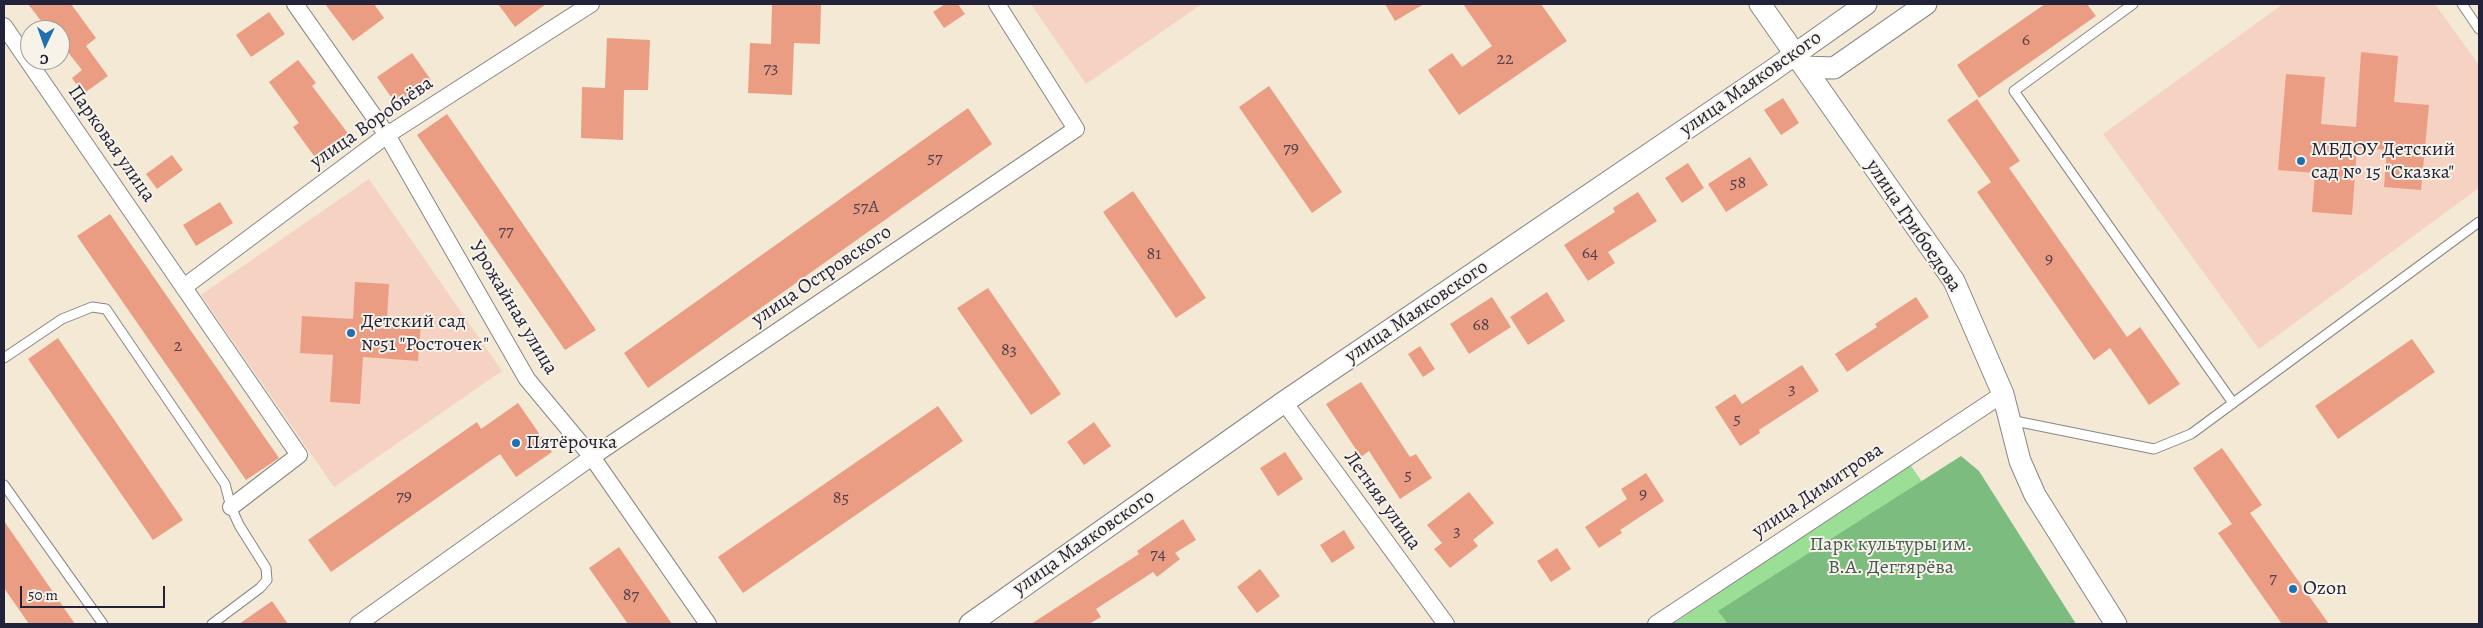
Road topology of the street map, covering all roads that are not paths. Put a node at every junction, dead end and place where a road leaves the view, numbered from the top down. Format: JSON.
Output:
{"nodes":[{"id":1,"x":296,"y":4,"type":"edge"},
{"id":2,"x":591,"y":4,"type":"edge"},
{"id":3,"x":997,"y":4,"type":"edge"},
{"id":4,"x":1760,"y":4,"type":"edge"},
{"id":5,"x":1866,"y":4,"type":"edge"},
{"id":6,"x":1926,"y":4,"type":"edge"},
{"id":7,"x":2133,"y":4,"type":"edge"},
{"id":8,"x":2462,"y":4,"type":"edge"},
{"id":9,"x":4,"y":26,"type":"edge"},
{"id":10,"x":2479,"y":30,"type":"edge"},
{"id":11,"x":1800,"y":61,"type":"junction"},
{"id":12,"x":387,"y":135,"type":"junction"},
{"id":13,"x":2479,"y":222,"type":"edge"},
{"id":14,"x":184,"y":287,"type":"junction"},
{"id":15,"x":4,"y":358,"type":"edge"},
{"id":16,"x":2003,"y":394,"type":"junction"},
{"id":17,"x":1284,"y":402,"type":"junction"},
{"id":18,"x":2233,"y":403,"type":"junction"},
{"id":19,"x":2010,"y":420,"type":"junction"},
{"id":20,"x":592,"y":457,"type":"junction"},
{"id":21,"x":4,"y":485,"type":"edge"},
{"id":22,"x":231,"y":507,"type":"junction"},
{"id":23,"x":103,"y":624,"type":"edge"},
{"id":24,"x":212,"y":624,"type":"edge"},
{"id":25,"x":358,"y":624,"type":"edge"},
{"id":26,"x":708,"y":624,"type":"edge"},
{"id":27,"x":970,"y":624,"type":"edge"},
{"id":28,"x":1446,"y":624,"type":"edge"},
{"id":29,"x":1656,"y":624,"type":"edge"},
{"id":30,"x":2116,"y":624,"type":"edge"}],
"edges":[{"from":1,"to":12,"type":"street","name":"Урожайная улица"},
{"from":2,"to":12,"type":"street","name":"улица Воробьёва"},
{"from":3,"to":20,"type":"street","name":"улица Островского"},
{"from":4,"to":11,"type":"street","name":"улица Грибоедова"},
{"from":5,"to":11,"type":"street","name":"улица Маяковского"},
{"from":6,"to":11,"type":"street","name":"улица Маяковского"},
{"from":7,"to":18,"type":"lane"},
{"from":8,"to":10,"type":"lane"},
{"from":9,"to":14,"type":"street","name":"Парковая улица"},
{"from":11,"to":16,"type":"street","name":"улица Грибоедова"},
{"from":11,"to":17,"type":"street","name":"улица Маяковского"},
{"from":12,"to":14,"type":"street","name":"улица Воробьёва"},
{"from":12,"to":20,"type":"street","name":"Урожайная улица"},
{"from":13,"to":18,"type":"lane"},
{"from":14,"to":22,"type":"street","name":"Парковая улица"},
{"from":15,"to":22,"type":"lane"},
{"from":16,"to":19,"type":"street","name":"улица Грибоедова"},
{"from":16,"to":29,"type":"street","name":"улица Димитрова"},
{"from":17,"to":27,"type":"street","name":"улица Маяковского"},
{"from":17,"to":28,"type":"street","name":"Летняя улица"},
{"from":18,"to":19,"type":"lane"},
{"from":19,"to":30,"type":"street","name":"улица Грибоедова"},
{"from":20,"to":25,"type":"street","name":"улица Островского"},
{"from":20,"to":26,"type":"street","name":"Урожайная улица"},
{"from":21,"to":23,"type":"lane"},
{"from":22,"to":24,"type":"lane"}]}
